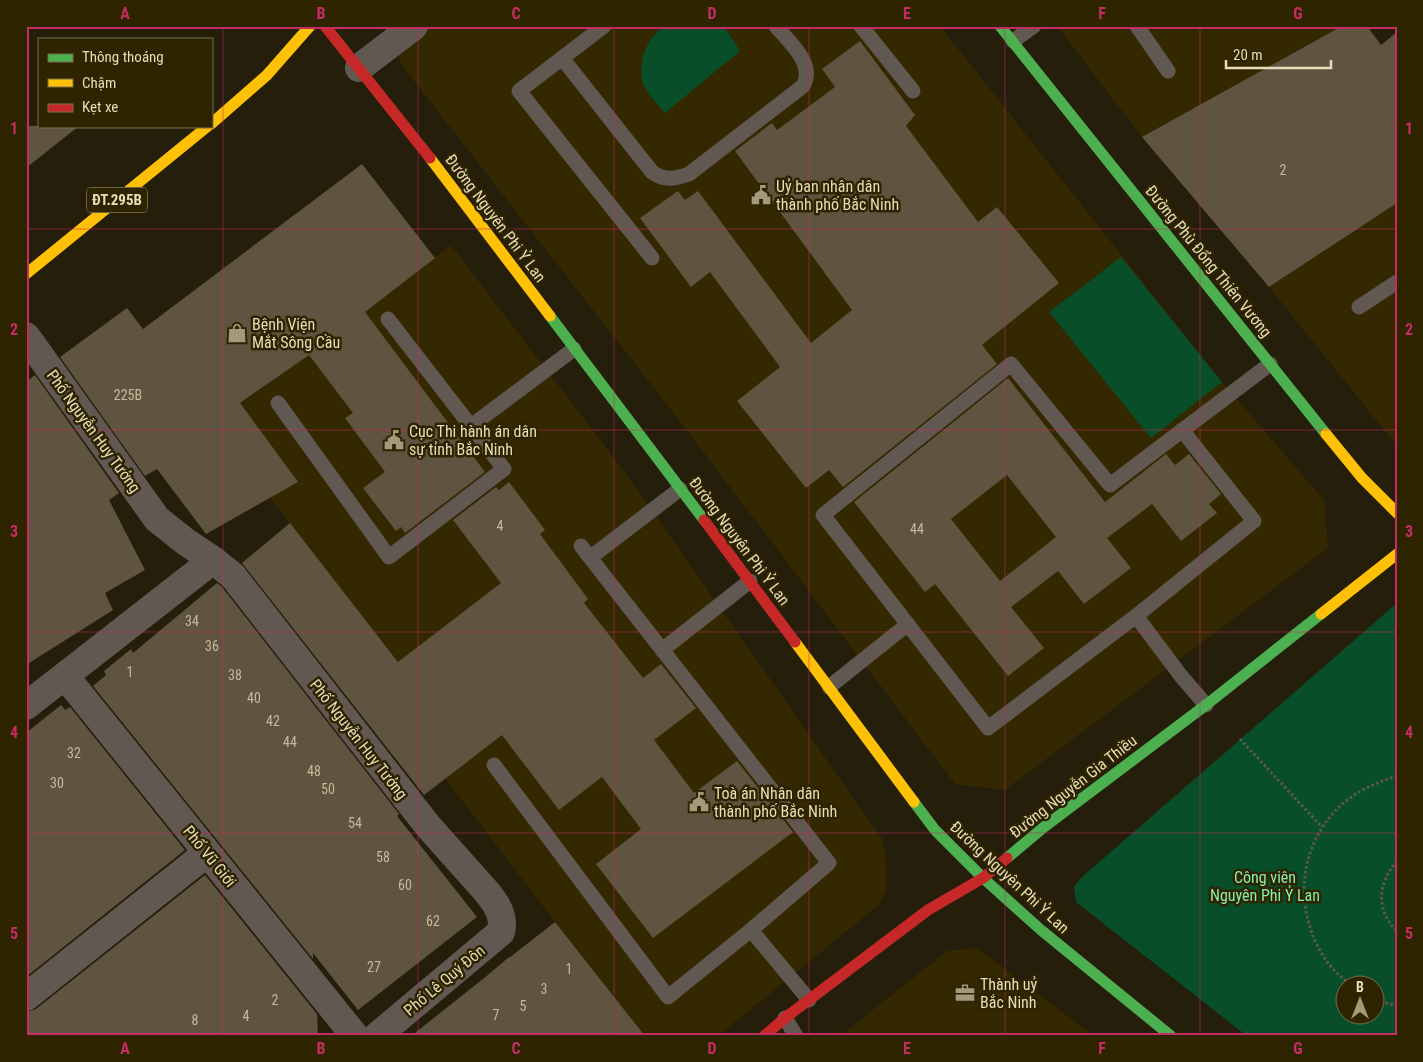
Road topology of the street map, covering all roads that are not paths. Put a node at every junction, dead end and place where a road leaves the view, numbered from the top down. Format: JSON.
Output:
{"nodes":[{"id":1,"x":310,"y":26,"type":"edge"},
{"id":2,"x":325,"y":26,"type":"edge"},
{"id":3,"x":414,"y":26,"type":"edge"},
{"id":4,"x":604,"y":26,"type":"edge"},
{"id":5,"x":776,"y":26,"type":"edge"},
{"id":6,"x":861,"y":26,"type":"edge"},
{"id":7,"x":1000,"y":26,"type":"edge"},
{"id":8,"x":1034,"y":26,"type":"edge"},
{"id":9,"x":1137,"y":26,"type":"edge"},
{"id":10,"x":1012,"y":41,"type":"junction"},
{"id":11,"x":562,"y":58,"type":"junction"},
{"id":12,"x":358,"y":68,"type":"junction"},
{"id":13,"x":1168,"y":71,"type":"dead end"},
{"id":14,"x":912,"y":91,"type":"dead end"},
{"id":15,"x":212,"y":123,"type":"edge"},
{"id":16,"x":206,"y":128,"type":"edge"},
{"id":17,"x":652,"y":258,"type":"dead end"},
{"id":18,"x":26,"y":274,"type":"edge"},
{"id":19,"x":1397,"y":282,"type":"edge"},
{"id":20,"x":1359,"y":307,"type":"dead end"},
{"id":21,"x":388,"y":319,"type":"dead end"},
{"id":22,"x":26,"y":336,"type":"edge"},
{"id":23,"x":574,"y":349,"type":"junction"},
{"id":24,"x":1270,"y":364,"type":"junction"},
{"id":25,"x":278,"y":403,"type":"dead end"},
{"id":26,"x":470,"y":426,"type":"junction"},
{"id":27,"x":1182,"y":430,"type":"junction"},
{"id":28,"x":680,"y":489,"type":"junction"},
{"id":29,"x":1397,"y":513,"type":"edge"},
{"id":30,"x":1397,"y":554,"type":"edge"},
{"id":31,"x":213,"y":560,"type":"junction"},
{"id":32,"x":750,"y":581,"type":"junction"},
{"id":33,"x":1136,"y":616,"type":"junction"},
{"id":34,"x":908,"y":624,"type":"junction"},
{"id":35,"x":662,"y":650,"type":"junction"},
{"id":36,"x":65,"y":676,"type":"junction"},
{"id":37,"x":829,"y":687,"type":"junction"},
{"id":38,"x":1206,"y":705,"type":"junction"},
{"id":39,"x":26,"y":706,"type":"edge"},
{"id":40,"x":494,"y":765,"type":"dead end"},
{"id":41,"x":207,"y":852,"type":"junction"},
{"id":42,"x":983,"y":878,"type":"junction"},
{"id":43,"x":502,"y":919,"type":"joint"},
{"id":44,"x":751,"y":930,"type":"junction"},
{"id":45,"x":26,"y":997,"type":"edge"},
{"id":46,"x":809,"y":1000,"type":"junction"},
{"id":47,"x":785,"y":1018,"type":"junction"},
{"id":48,"x":1167,"y":1035,"type":"edge"},
{"id":49,"x":355,"y":1036,"type":"edge"},
{"id":50,"x":377,"y":1036,"type":"edge"},
{"id":51,"x":764,"y":1036,"type":"edge"},
{"id":52,"x":796,"y":1036,"type":"edge"}],
"edges":[{"from":1,"to":15,"type":"street"},
{"from":2,"to":12,"type":"street","name":"Đường Nguyên Phi Ỷ Lan"},
{"from":3,"to":12,"type":"street"},
{"from":4,"to":11,"type":"lane"},
{"from":5,"to":11,"type":"lane"},
{"from":6,"to":14,"type":"lane"},
{"from":7,"to":10,"type":"street","name":"Đường Phù Đổng Thiên Vương"},
{"from":8,"to":10,"type":"lane"},
{"from":9,"to":13,"type":"lane"},
{"from":10,"to":24,"type":"street","name":"Đường Phù Đổng Thiên Vương"},
{"from":11,"to":17,"type":"lane"},
{"from":12,"to":23,"type":"street","name":"Đường Nguyên Phi Ỷ Lan"},
{"from":16,"to":18,"type":"street","number":"ĐT.295B"},
{"from":19,"to":20,"type":"lane"},
{"from":21,"to":26,"type":"lane"},
{"from":22,"to":31,"type":"street","name":"Phố Nguyễn Huy Tưởng"},
{"from":23,"to":26,"type":"lane"},
{"from":23,"to":28,"type":"street","name":"Đường Nguyên Phi Ỷ Lan"},
{"from":24,"to":27,"type":"lane"},
{"from":24,"to":29,"type":"street","name":"Đường Phù Đổng Thiên Vương"},
{"from":25,"to":26,"type":"lane"},
{"from":27,"to":33,"type":"lane"},
{"from":27,"to":34,"type":"lane"},
{"from":28,"to":32,"type":"street","name":"Đường Nguyên Phi Ỷ Lan"},
{"from":28,"to":35,"type":"lane"},
{"from":30,"to":38,"type":"street","name":"Đường Nguyễn Gia Thiều"},
{"from":31,"to":36,"type":"street"},
{"from":31,"to":43,"type":"street","name":"Phố Nguyễn Huy Tưởng"},
{"from":32,"to":35,"type":"lane"},
{"from":32,"to":37,"type":"street","name":"Đường Nguyên Phi Ỷ Lan"},
{"from":33,"to":34,"type":"lane"},
{"from":33,"to":38,"type":"lane"},
{"from":34,"to":37,"type":"lane"},
{"from":35,"to":44,"type":"lane"},
{"from":36,"to":39,"type":"street"},
{"from":36,"to":41,"type":"street","name":"Phố Vũ Giới"},
{"from":37,"to":42,"type":"street","name":"Đường Nguyên Phi Ỷ Lan"},
{"from":38,"to":42,"type":"street","name":"Đường Nguyễn Gia Thiều"},
{"from":40,"to":44,"type":"lane"},
{"from":41,"to":45,"type":"street"},
{"from":41,"to":49,"type":"street","name":"Phố Vũ Giới"},
{"from":42,"to":46,"type":"street","name":"Đường Nguyễn Gia Thiều"},
{"from":42,"to":48,"type":"street","name":"Đường Nguyên Phi Ỷ Lan"},
{"from":43,"to":50,"type":"street","name":"Phố Lê Quý Đôn"},
{"from":44,"to":46,"type":"lane"},
{"from":46,"to":47,"type":"street","name":"Đường Nguyễn Gia Thiều"},
{"from":47,"to":51,"type":"street","name":"Đường Nguyễn Gia Thiều"},
{"from":47,"to":52,"type":"lane"}]}
